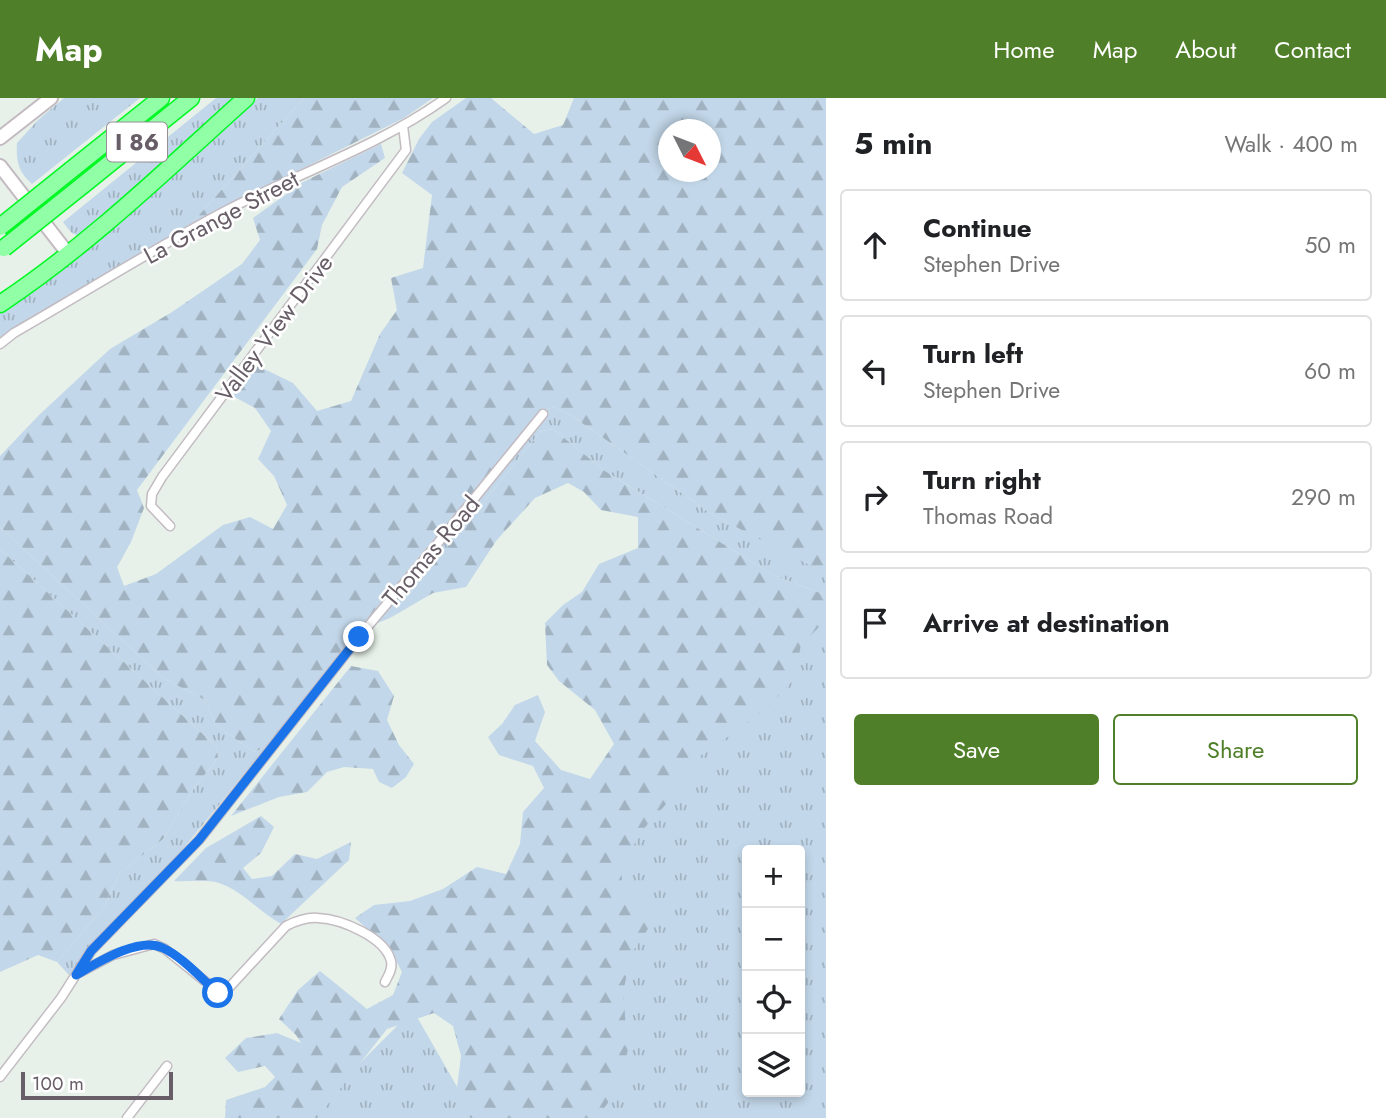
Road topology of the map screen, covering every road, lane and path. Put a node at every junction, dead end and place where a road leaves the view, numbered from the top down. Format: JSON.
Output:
{"nodes":[{"id":1,"x":51,"y":98,"type":"edge"},
{"id":2,"x":161,"y":98,"type":"edge"},
{"id":3,"x":191,"y":98,"type":"edge"},
{"id":4,"x":246,"y":98,"type":"edge"},
{"id":5,"x":446,"y":98,"type":"edge"},
{"id":6,"x":403,"y":126,"type":"junction"},
{"id":7,"x":0,"y":138,"type":"edge"},
{"id":8,"x":0,"y":166,"type":"edge"},
{"id":9,"x":0,"y":227,"type":"edge"},
{"id":10,"x":2,"y":250,"type":"edge"},
{"id":11,"x":69,"y":254,"type":"junction"},
{"id":12,"x":0,"y":304,"type":"edge"},
{"id":13,"x":0,"y":344,"type":"edge"},
{"id":14,"x":543,"y":414,"type":"dead end"},
{"id":15,"x":170,"y":526,"type":"dead end"},
{"id":16,"x":76,"y":975,"type":"junction"},
{"id":17,"x":385,"y":982,"type":"dead end"},
{"id":18,"x":167,"y":1066,"type":"dead end"},
{"id":19,"x":0,"y":1077,"type":"edge"},
{"id":20,"x":127,"y":1118,"type":"edge"}],
"edges":[{"from":1,"to":7,"type":"street"},
{"from":2,"to":9,"type":"highway","number":"I 86","bridge":true},
{"from":3,"to":10,"type":"highway","number":"I 86","bridge":true},
{"from":4,"to":11,"type":"highway"},
{"from":5,"to":6,"type":"street","name":"La Grange Street"},
{"from":6,"to":13,"type":"street","name":"La Grange Street"},
{"from":6,"to":15,"type":"street","name":"Valley View Drive"},
{"from":8,"to":11,"type":"street"},
{"from":11,"to":12,"type":"highway"},
{"from":14,"to":16,"type":"street","name":"Thomas Road"},
{"from":16,"to":17,"type":"street"},
{"from":16,"to":19,"type":"street","name":"Thomas Road"},
{"from":18,"to":20,"type":"street"}]}
